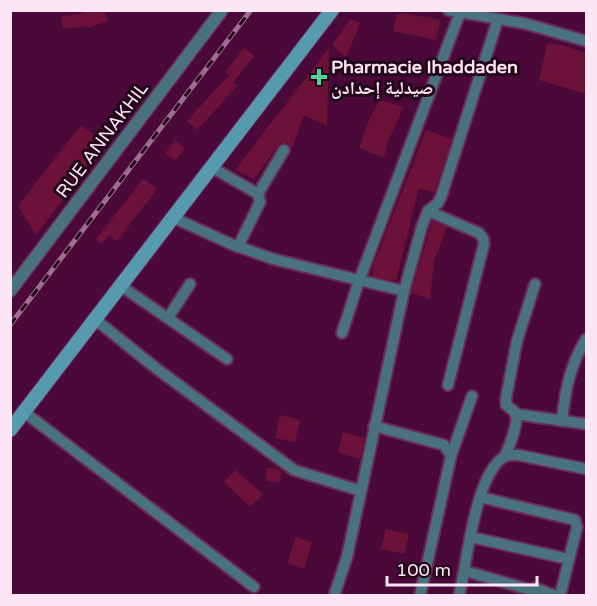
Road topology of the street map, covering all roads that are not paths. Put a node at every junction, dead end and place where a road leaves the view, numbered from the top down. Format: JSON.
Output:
{"nodes":[{"id":1,"x":222,"y":10,"type":"edge"},
{"id":2,"x":332,"y":10,"type":"edge"},
{"id":3,"x":448,"y":10,"type":"edge"},
{"id":4,"x":460,"y":11,"type":"edge"},
{"id":5,"x":498,"y":19,"type":"junction"},
{"id":6,"x":586,"y":41,"type":"edge"},
{"id":7,"x":284,"y":150,"type":"dead end"},
{"id":8,"x":213,"y":168,"type":"junction"},
{"id":9,"x":258,"y":194,"type":"junction"},
{"id":10,"x":428,"y":211,"type":"junction"},
{"id":11,"x":174,"y":218,"type":"junction"},
{"id":12,"x":238,"y":247,"type":"junction"},
{"id":13,"x":359,"y":280,"type":"junction"},
{"id":14,"x":190,"y":284,"type":"dead end"},
{"id":15,"x":535,"y":285,"type":"dead end"},
{"id":16,"x":121,"y":286,"type":"junction"},
{"id":17,"x":10,"y":291,"type":"edge"},
{"id":18,"x":404,"y":291,"type":"junction"},
{"id":19,"x":168,"y":318,"type":"junction"},
{"id":20,"x":96,"y":320,"type":"junction"},
{"id":21,"x":342,"y":333,"type":"dead end"},
{"id":22,"x":586,"y":339,"type":"edge"},
{"id":23,"x":227,"y":359,"type":"dead end"},
{"id":24,"x":448,"y":385,"type":"dead end"},
{"id":25,"x":472,"y":396,"type":"dead end"},
{"id":26,"x":24,"y":412,"type":"junction"},
{"id":27,"x":515,"y":414,"type":"junction"},
{"id":28,"x":561,"y":421,"type":"junction"},
{"id":29,"x":586,"y":424,"type":"edge"},
{"id":30,"x":374,"y":426,"type":"junction"},
{"id":31,"x":10,"y":430,"type":"edge"},
{"id":32,"x":451,"y":456,"type":"junction"},
{"id":33,"x":505,"y":456,"type":"junction"},
{"id":34,"x":586,"y":469,"type":"edge"},
{"id":35,"x":361,"y":491,"type":"junction"},
{"id":36,"x":480,"y":497,"type":"junction"},
{"id":37,"x":471,"y":537,"type":"junction"},
{"id":38,"x":568,"y":559,"type":"junction"},
{"id":39,"x":465,"y":571,"type":"junction"},
{"id":40,"x":254,"y":587,"type":"dead end"},
{"id":41,"x":529,"y":593,"type":"edge"},
{"id":42,"x":334,"y":596,"type":"edge"},
{"id":43,"x":420,"y":596,"type":"edge"},
{"id":44,"x":459,"y":596,"type":"edge"},
{"id":45,"x":558,"y":596,"type":"edge"}],
"edges":[{"from":1,"to":17,"type":"street","name":"RUE ANNAKHIL"},
{"from":2,"to":8,"type":"main road"},
{"from":3,"to":4,"type":"street"},
{"from":4,"to":5,"type":"street"},
{"from":4,"to":13,"type":"street"},
{"from":5,"to":6,"type":"street"},
{"from":5,"to":10,"type":"street"},
{"from":7,"to":9,"type":"street"},
{"from":8,"to":9,"type":"street"},
{"from":8,"to":11,"type":"main road"},
{"from":9,"to":12,"type":"street"},
{"from":10,"to":18,"type":"street"},
{"from":10,"to":24,"type":"street"},
{"from":11,"to":12,"type":"street"},
{"from":11,"to":16,"type":"main road"},
{"from":12,"to":13,"type":"street"},
{"from":13,"to":18,"type":"street"},
{"from":13,"to":21,"type":"street"},
{"from":14,"to":19,"type":"street"},
{"from":15,"to":27,"type":"street"},
{"from":16,"to":19,"type":"street"},
{"from":16,"to":20,"type":"main road"},
{"from":18,"to":30,"type":"street"},
{"from":19,"to":23,"type":"street"},
{"from":20,"to":26,"type":"main road"},
{"from":20,"to":35,"type":"street"},
{"from":22,"to":28,"type":"street"},
{"from":25,"to":32,"type":"street"},
{"from":26,"to":31,"type":"main road"},
{"from":26,"to":40,"type":"street"},
{"from":27,"to":28,"type":"street"},
{"from":27,"to":33,"type":"street"},
{"from":28,"to":29,"type":"street"},
{"from":30,"to":32,"type":"street"},
{"from":30,"to":35,"type":"street"},
{"from":32,"to":43,"type":"street"},
{"from":33,"to":34,"type":"street"},
{"from":33,"to":36,"type":"street"},
{"from":35,"to":42,"type":"street"},
{"from":36,"to":37,"type":"street"},
{"from":36,"to":38,"type":"street"},
{"from":37,"to":38,"type":"street"},
{"from":37,"to":39,"type":"street"},
{"from":38,"to":45,"type":"street"},
{"from":39,"to":41,"type":"street"},
{"from":39,"to":44,"type":"street"},
{"from":41,"to":45,"type":"street"}]}
